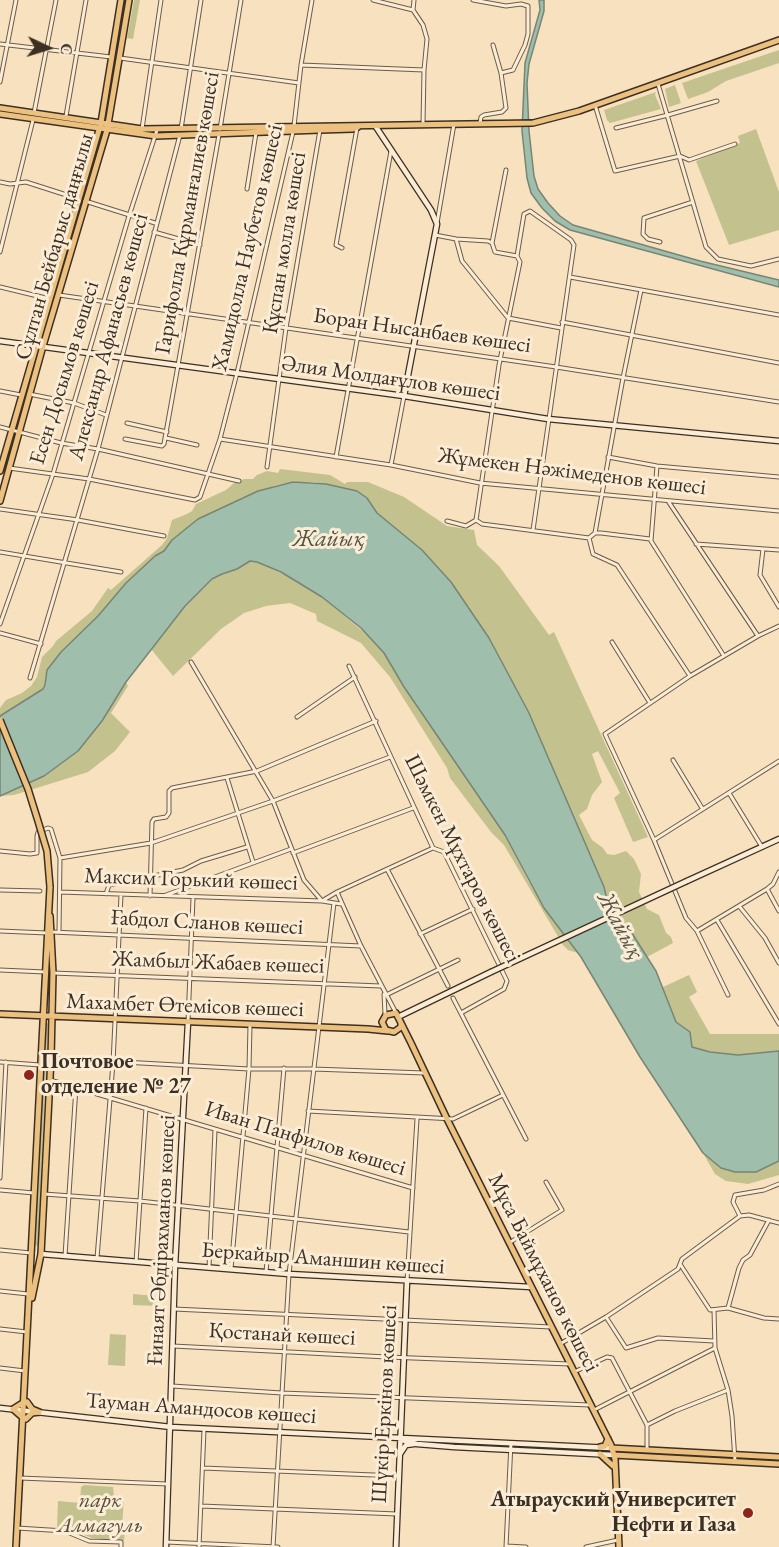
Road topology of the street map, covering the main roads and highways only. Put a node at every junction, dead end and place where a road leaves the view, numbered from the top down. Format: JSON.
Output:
{"nodes":[{"id":1,"x":121,"y":0,"type":"edge"},
{"id":2,"x":129,"y":0,"type":"edge"},
{"id":3,"x":779,"y":40,"type":"edge"},
{"id":4,"x":0,"y":108,"type":"edge"},
{"id":5,"x":0,"y":114,"type":"edge"},
{"id":6,"x":34,"y":116,"type":"junction"},
{"id":7,"x":101,"y":126,"type":"junction"},
{"id":8,"x":358,"y":126,"type":"junction"},
{"id":9,"x":108,"y":127,"type":"junction"},
{"id":10,"x":376,"y":127,"type":"junction"},
{"id":11,"x":294,"y":129,"type":"junction"},
{"id":12,"x":220,"y":131,"type":"junction"},
{"id":13,"x":65,"y":247,"type":"junction"},
{"id":14,"x":73,"y":249,"type":"junction"},
{"id":15,"x":0,"y":341,"type":"edge"},
{"id":16,"x":35,"y":345,"type":"junction"},
{"id":17,"x":43,"y":346,"type":"junction"},
{"id":18,"x":404,"y":396,"type":"junction"},
{"id":19,"x":779,"y":441,"type":"edge"},
{"id":20,"x":0,"y":468,"type":"edge"},
{"id":21,"x":0,"y":501,"type":"edge"},
{"id":22,"x":0,"y":720,"type":"edge"},
{"id":23,"x":779,"y":841,"type":"edge"},
{"id":24,"x":53,"y":933,"type":"junction"},
{"id":25,"x":0,"y":1014,"type":"edge"},
{"id":26,"x":44,"y":1016,"type":"junction"},
{"id":27,"x":53,"y":1017,"type":"junction"},
{"id":28,"x":383,"y":1018,"type":"junction"},
{"id":29,"x":399,"y":1018,"type":"junction"},
{"id":30,"x":188,"y":1022,"type":"junction"},
{"id":31,"x":368,"y":1029,"type":"junction"},
{"id":32,"x":391,"y":1032,"type":"junction"},
{"id":33,"x":411,"y":1043,"type":"junction"},
{"id":34,"x":41,"y":1254,"type":"junction"},
{"id":35,"x":31,"y":1263,"type":"junction"},
{"id":36,"x":39,"y":1263,"type":"junction"},
{"id":37,"x":175,"y":1266,"type":"junction"},
{"id":38,"x":407,"y":1281,"type":"junction"},
{"id":39,"x":531,"y":1287,"type":"junction"},
{"id":40,"x":25,"y":1402,"type":"junction"},
{"id":41,"x":0,"y":1408,"type":"edge"},
{"id":42,"x":13,"y":1409,"type":"junction"},
{"id":43,"x":25,"y":1410,"type":"junction"},
{"id":44,"x":39,"y":1412,"type":"junction"},
{"id":45,"x":24,"y":1419,"type":"junction"},
{"id":46,"x":171,"y":1428,"type":"junction"},
{"id":47,"x":400,"y":1428,"type":"junction"},
{"id":48,"x":607,"y":1437,"type":"junction"},
{"id":49,"x":392,"y":1438,"type":"junction"},
{"id":50,"x":399,"y":1439,"type":"junction"},
{"id":51,"x":416,"y":1441,"type":"junction"},
{"id":52,"x":612,"y":1448,"type":"junction"},
{"id":53,"x":600,"y":1451,"type":"junction"},
{"id":54,"x":628,"y":1452,"type":"junction"},
{"id":55,"x":614,"y":1455,"type":"junction"},
{"id":56,"x":779,"y":1457,"type":"edge"},
{"id":57,"x":735,"y":1458,"type":"junction"},
{"id":58,"x":399,"y":1459,"type":"junction"},
{"id":59,"x":779,"y":1464,"type":"edge"},
{"id":60,"x":614,"y":1470,"type":"junction"},
{"id":61,"x":166,"y":1544,"type":"edge"},
{"id":62,"x":618,"y":1544,"type":"edge"},
{"id":63,"x":18,"y":1547,"type":"edge"},
{"id":64,"x":396,"y":1547,"type":"edge"}],
"edges":[{"from":1,"to":7,"type":"main road","name":"Сұлтан Бейбарыс даңғылы"},
{"from":2,"to":9,"type":"main road","name":"Сұлтан Бейбарыс даңғылы"},
{"from":3,"to":10,"type":"main road"},
{"from":4,"to":6,"type":"main road"},
{"from":5,"to":6,"type":"main road"},
{"from":6,"to":7,"type":"main road"},
{"from":7,"to":9,"type":"main road"},
{"from":7,"to":13,"type":"main road","name":"Сұлтан Бейбарыс даңғылы"},
{"from":8,"to":10,"type":"main road"},
{"from":8,"to":11,"type":"main road"},
{"from":8,"to":11,"type":"main road"},
{"from":9,"to":12,"type":"main road"},
{"from":9,"to":14,"type":"main road","name":"Сұлтан Бейбарыс даңғылы"},
{"from":10,"to":18,"type":"main road"},
{"from":11,"to":12,"type":"main road"},
{"from":11,"to":12,"type":"main road"},
{"from":13,"to":14,"type":"main road"},
{"from":13,"to":16,"type":"main road","name":"Сұлтан Бейбарыс даңғылы"},
{"from":14,"to":17,"type":"main road","name":"Сұлтан Бейбарыс даңғылы"},
{"from":15,"to":16,"type":"main road","name":"Әлия Молдағұлов көшесі"},
{"from":16,"to":17,"type":"main road","name":"Әлия Молдағұлов көшесі"},
{"from":16,"to":20,"type":"main road","name":"Сұлтан Бейбарыс даңғылы"},
{"from":17,"to":18,"type":"main road","name":"Әлия Молдағұлов көшесі"},
{"from":17,"to":21,"type":"main road","name":"Сұлтан Бейбарыс даңғылы"},
{"from":18,"to":19,"type":"main road","name":"Әлия Молдағұлов көшесі"},
{"from":22,"to":24,"type":"main road","bridge":true},
{"from":23,"to":29,"type":"main road","bridge":true},
{"from":24,"to":26,"type":"main road"},
{"from":24,"to":27,"type":"main road"},
{"from":25,"to":26,"type":"main road","name":"Махамбет Өтемісов көшесі"},
{"from":26,"to":27,"type":"main road","name":"Махамбет Өтемісов көшесі"},
{"from":26,"to":35,"type":"main road"},
{"from":27,"to":30,"type":"main road","name":"Махамбет Өтемісов көшесі"},
{"from":27,"to":34,"type":"main road"},
{"from":28,"to":29,"type":"main road"},
{"from":28,"to":31,"type":"main road"},
{"from":28,"to":32,"type":"main road"},
{"from":29,"to":32,"type":"main road"},
{"from":29,"to":33,"type":"main road","name":"Мұса Баймұханов көшесі"},
{"from":30,"to":31,"type":"main road","name":"Махамбет Өтемісов көшесі"},
{"from":30,"to":37,"type":"main road","name":"Ғинаят Әбдірахманов көшесі"},
{"from":31,"to":32,"type":"main road","name":"Махамбет Өтемісов көшесі"},
{"from":32,"to":33,"type":"main road"},
{"from":33,"to":39,"type":"main road","name":"Мұса Баймұханов көшесі"},
{"from":34,"to":36,"type":"main road"},
{"from":34,"to":37,"type":"main road","name":"Беркайыр Аманшин көшесі"},
{"from":35,"to":36,"type":"main road"},
{"from":35,"to":40,"type":"main road"},
{"from":36,"to":40,"type":"main road"},
{"from":37,"to":38,"type":"main road","name":"Беркайыр Аманшин көшесі"},
{"from":37,"to":46,"type":"main road","name":"Ғинаят Әбдірахманов көшесі"},
{"from":38,"to":39,"type":"main road","name":"Беркайыр Аманшин көшесі"},
{"from":38,"to":47,"type":"main road","name":"Шүкір Еркінов көшесі"},
{"from":39,"to":48,"type":"main road","name":"Мұса Баймұханов көшесі"},
{"from":40,"to":42,"type":"main road"},
{"from":40,"to":43,"type":"main road"},
{"from":40,"to":44,"type":"main road"},
{"from":41,"to":42,"type":"main road","name":"Тауман Амандосов көшесі"},
{"from":42,"to":43,"type":"main road","name":"Тауман Амандосов көшесі"},
{"from":42,"to":45,"type":"main road"},
{"from":43,"to":44,"type":"main road","name":"Тауман Амандосов көшесі"},
{"from":43,"to":45,"type":"main road"},
{"from":44,"to":45,"type":"main road"},
{"from":44,"to":46,"type":"main road","name":"Тауман Амандосов көшесі"},
{"from":45,"to":63,"type":"main road"},
{"from":46,"to":49,"type":"main road","name":"Тауман Амандосов көшесі"},
{"from":46,"to":61,"type":"main road","name":"Ғинаят Әбдірахманов көшесі"},
{"from":47,"to":49,"type":"main road"},
{"from":47,"to":50,"type":"main road","name":"Шүкір Еркінов көшесі"},
{"from":47,"to":51,"type":"main road"},
{"from":48,"to":52,"type":"main road","name":"Мұса Баймұханов көшесі"},
{"from":48,"to":53,"type":"main road"},
{"from":48,"to":54,"type":"main road"},
{"from":49,"to":50,"type":"main road","name":"Тауман Амандосов көшесі"},
{"from":49,"to":58,"type":"main road"},
{"from":50,"to":51,"type":"main road","name":"Тауман Амандосов көшесі"},
{"from":50,"to":58,"type":"main road","name":"Шүкір Еркінов көшесі"},
{"from":51,"to":53,"type":"main road","name":"Тауман Амандосов көшесі"},
{"from":51,"to":53,"type":"main road","name":"Тауман Амандосов көшесі"},
{"from":51,"to":58,"type":"main road"},
{"from":52,"to":53,"type":"main road","name":"Тауман Амандосов көшесі"},
{"from":52,"to":54,"type":"main road","name":"Тауман Амандосов көшесі"},
{"from":52,"to":55,"type":"main road","name":"Мұса Баймұханов көшесі"},
{"from":53,"to":55,"type":"main road","name":"Тауман Амандосов көшесі"},
{"from":53,"to":60,"type":"main road"},
{"from":54,"to":55,"type":"main road","name":"Тауман Амандосов көшесі"},
{"from":54,"to":57,"type":"main road","name":"Тауман Амандосов көшесі"},
{"from":54,"to":57,"type":"main road","name":"Тауман Амандосов көшесі"},
{"from":54,"to":60,"type":"main road"},
{"from":55,"to":60,"type":"main road","name":"Мұса Баймұханов көшесі"},
{"from":56,"to":57,"type":"main road","name":"Тауман Амандосов көшесі"},
{"from":57,"to":59,"type":"main road","name":"Тауман Амандосов көшесі"},
{"from":58,"to":64,"type":"main road","name":"Шүкір Еркінов көшесі"},
{"from":60,"to":62,"type":"main road","name":"Мұса Баймұханов көшесі"}]}
